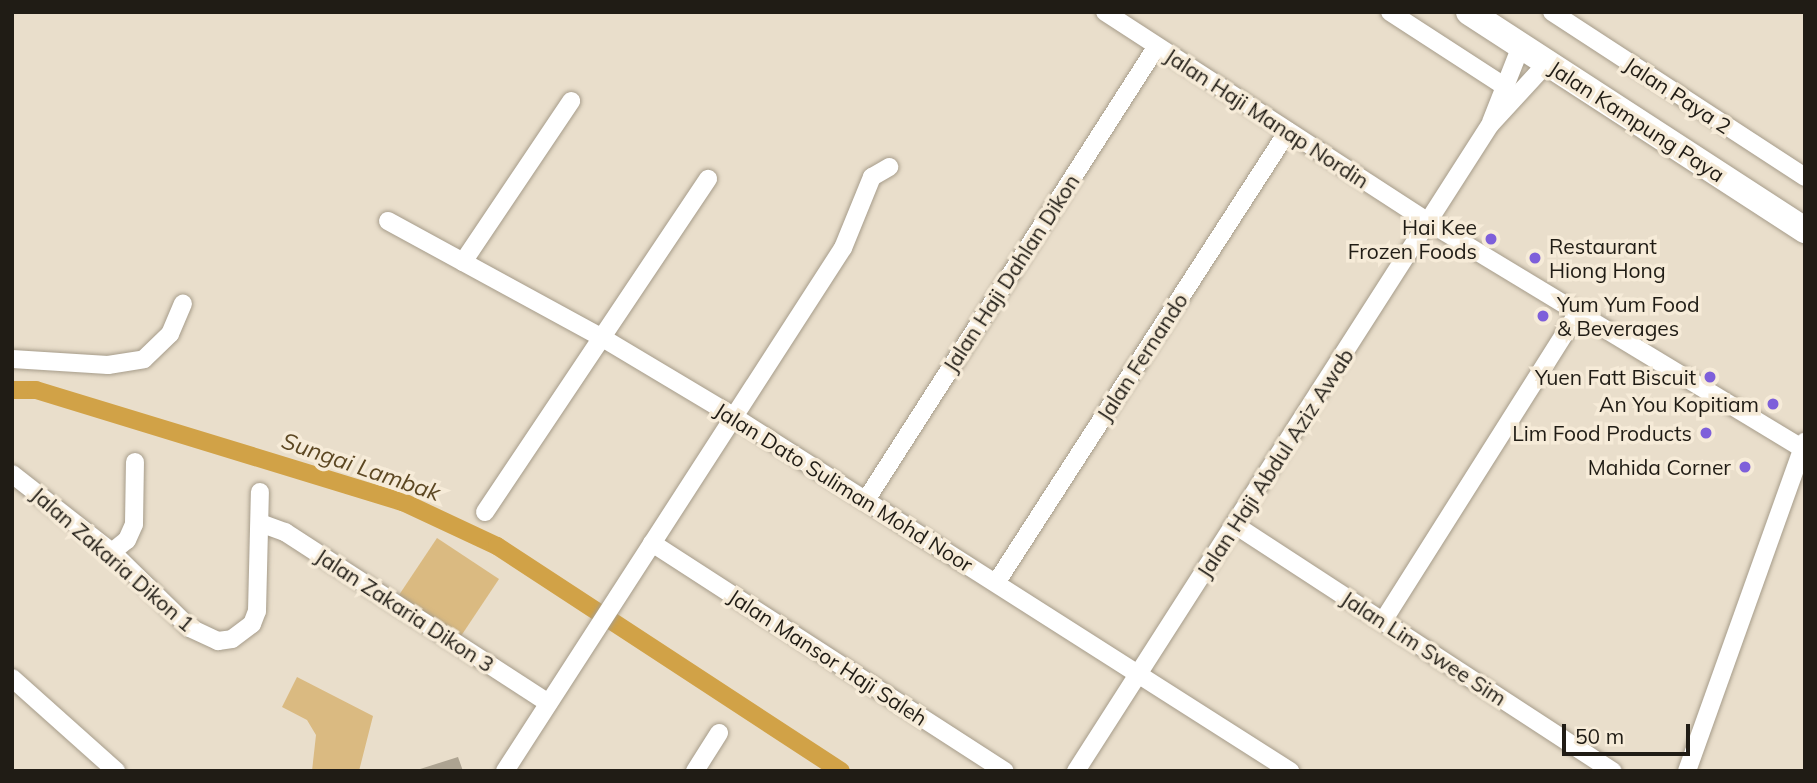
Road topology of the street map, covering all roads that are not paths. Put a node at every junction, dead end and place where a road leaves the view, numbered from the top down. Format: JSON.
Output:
{"nodes":[{"id":1,"x":1105,"y":12,"type":"edge"},
{"id":2,"x":1390,"y":12,"type":"edge"},
{"id":3,"x":1469,"y":12,"type":"edge"},
{"id":4,"x":1552,"y":12,"type":"edge"},
{"id":5,"x":1157,"y":46,"type":"junction"},
{"id":6,"x":1521,"y":46,"type":"junction"},
{"id":7,"x":1547,"y":63,"type":"junction"},
{"id":8,"x":1504,"y":86,"type":"junction"},
{"id":9,"x":571,"y":101,"type":"dead end"},
{"id":10,"x":1490,"y":125,"type":"junction"},
{"id":11,"x":1288,"y":131,"type":"junction"},
{"id":12,"x":888,"y":167,"type":"dead end"},
{"id":13,"x":1805,"y":177,"type":"edge"},
{"id":14,"x":708,"y":179,"type":"dead end"},
{"id":15,"x":388,"y":220,"type":"dead end"},
{"id":16,"x":1430,"y":223,"type":"junction"},
{"id":17,"x":1805,"y":230,"type":"edge"},
{"id":18,"x":463,"y":262,"type":"junction"},
{"id":19,"x":183,"y":304,"type":"dead end"},
{"id":20,"x":1577,"y":314,"type":"junction"},
{"id":21,"x":601,"y":337,"type":"junction"},
{"id":22,"x":12,"y":359,"type":"edge"},
{"id":23,"x":733,"y":416,"type":"junction"},
{"id":24,"x":1804,"y":447,"type":"edge"},
{"id":25,"x":135,"y":462,"type":"dead end"},
{"id":26,"x":12,"y":474,"type":"edge"},
{"id":27,"x":260,"y":492,"type":"dead end"},
{"id":28,"x":866,"y":500,"type":"junction"},
{"id":29,"x":485,"y":512,"type":"dead end"},
{"id":30,"x":260,"y":523,"type":"junction"},
{"id":31,"x":1235,"y":525,"type":"junction"},
{"id":32,"x":652,"y":542,"type":"junction"},
{"id":33,"x":112,"y":552,"type":"junction"},
{"id":34,"x":996,"y":583,"type":"junction"},
{"id":35,"x":1383,"y":621,"type":"junction"},
{"id":36,"x":1139,"y":673,"type":"junction"},
{"id":37,"x":12,"y":678,"type":"edge"},
{"id":38,"x":548,"y":703,"type":"junction"},
{"id":39,"x":719,"y":733,"type":"dead end"},
{"id":40,"x":116,"y":771,"type":"edge"},
{"id":41,"x":505,"y":771,"type":"edge"},
{"id":42,"x":695,"y":771,"type":"edge"},
{"id":43,"x":1005,"y":771,"type":"edge"},
{"id":44,"x":1076,"y":771,"type":"edge"},
{"id":45,"x":1290,"y":771,"type":"edge"},
{"id":46,"x":1613,"y":771,"type":"edge"},
{"id":47,"x":1687,"y":771,"type":"edge"}],
"edges":[{"from":1,"to":5,"type":"street","name":"Jalan Haji Manap Nordin"},
{"from":2,"to":8,"type":"street"},
{"from":3,"to":6,"type":"street","name":"Jalan Kampung Paya"},
{"from":4,"to":13,"type":"street","name":"Jalan Paya 2"},
{"from":5,"to":11,"type":"street","name":"Jalan Haji Manap Nordin"},
{"from":5,"to":28,"type":"street","name":"Jalan Haji Dahlan Dikon"},
{"from":6,"to":7,"type":"street","name":"Jalan Kampung Paya"},
{"from":6,"to":8,"type":"street"},
{"from":7,"to":10,"type":"street"},
{"from":7,"to":17,"type":"street","name":"Jalan Kampung Paya"},
{"from":8,"to":10,"type":"street"},
{"from":9,"to":18,"type":"street"},
{"from":10,"to":16,"type":"street","name":"Jalan Haji Abdul Aziz Awab"},
{"from":11,"to":16,"type":"street","name":"Jalan Haji Manap Nordin"},
{"from":11,"to":34,"type":"street","name":"Jalan Fernando"},
{"from":12,"to":23,"type":"street"},
{"from":14,"to":21,"type":"street"},
{"from":15,"to":18,"type":"street","name":"Jalan Dato Suliman Mohd Noor"},
{"from":16,"to":20,"type":"street","name":"Jalan Haji Manap Nordin"},
{"from":16,"to":31,"type":"street","name":"Jalan Haji Abdul Aziz Awab"},
{"from":18,"to":21,"type":"street","name":"Jalan Dato Suliman Mohd Noor"},
{"from":19,"to":22,"type":"street"},
{"from":20,"to":24,"type":"street","name":"Jalan Haji Manap Nordin"},
{"from":20,"to":35,"type":"street"},
{"from":21,"to":23,"type":"street","name":"Jalan Dato Suliman Mohd Noor"},
{"from":21,"to":29,"type":"street"},
{"from":23,"to":28,"type":"street","name":"Jalan Dato Suliman Mohd Noor"},
{"from":23,"to":32,"type":"street"},
{"from":24,"to":47,"type":"street"},
{"from":25,"to":33,"type":"street"},
{"from":26,"to":33,"type":"street","name":"Jalan Zakaria Dikon 1"},
{"from":27,"to":30,"type":"street"},
{"from":28,"to":34,"type":"street","name":"Jalan Dato Suliman Mohd Noor"},
{"from":30,"to":33,"type":"street","name":"Jalan Zakaria Dikon 1"},
{"from":30,"to":38,"type":"street","name":"Jalan Zakaria Dikon 3"},
{"from":31,"to":35,"type":"street","name":"Jalan Lim Swee Sim"},
{"from":31,"to":36,"type":"street","name":"Jalan Haji Abdul Aziz Awab"},
{"from":32,"to":38,"type":"street"},
{"from":32,"to":43,"type":"street","name":"Jalan Mansor Haji Saleh"},
{"from":34,"to":36,"type":"street","name":"Jalan Dato Suliman Mohd Noor"},
{"from":35,"to":46,"type":"street","name":"Jalan Lim Swee Sim"},
{"from":36,"to":44,"type":"street","name":"Jalan Haji Abdul Aziz Awab"},
{"from":36,"to":45,"type":"street","name":"Jalan Dato Suliman Mohd Noor"},
{"from":37,"to":40,"type":"street"},
{"from":38,"to":41,"type":"street"},
{"from":39,"to":42,"type":"street"}]}
